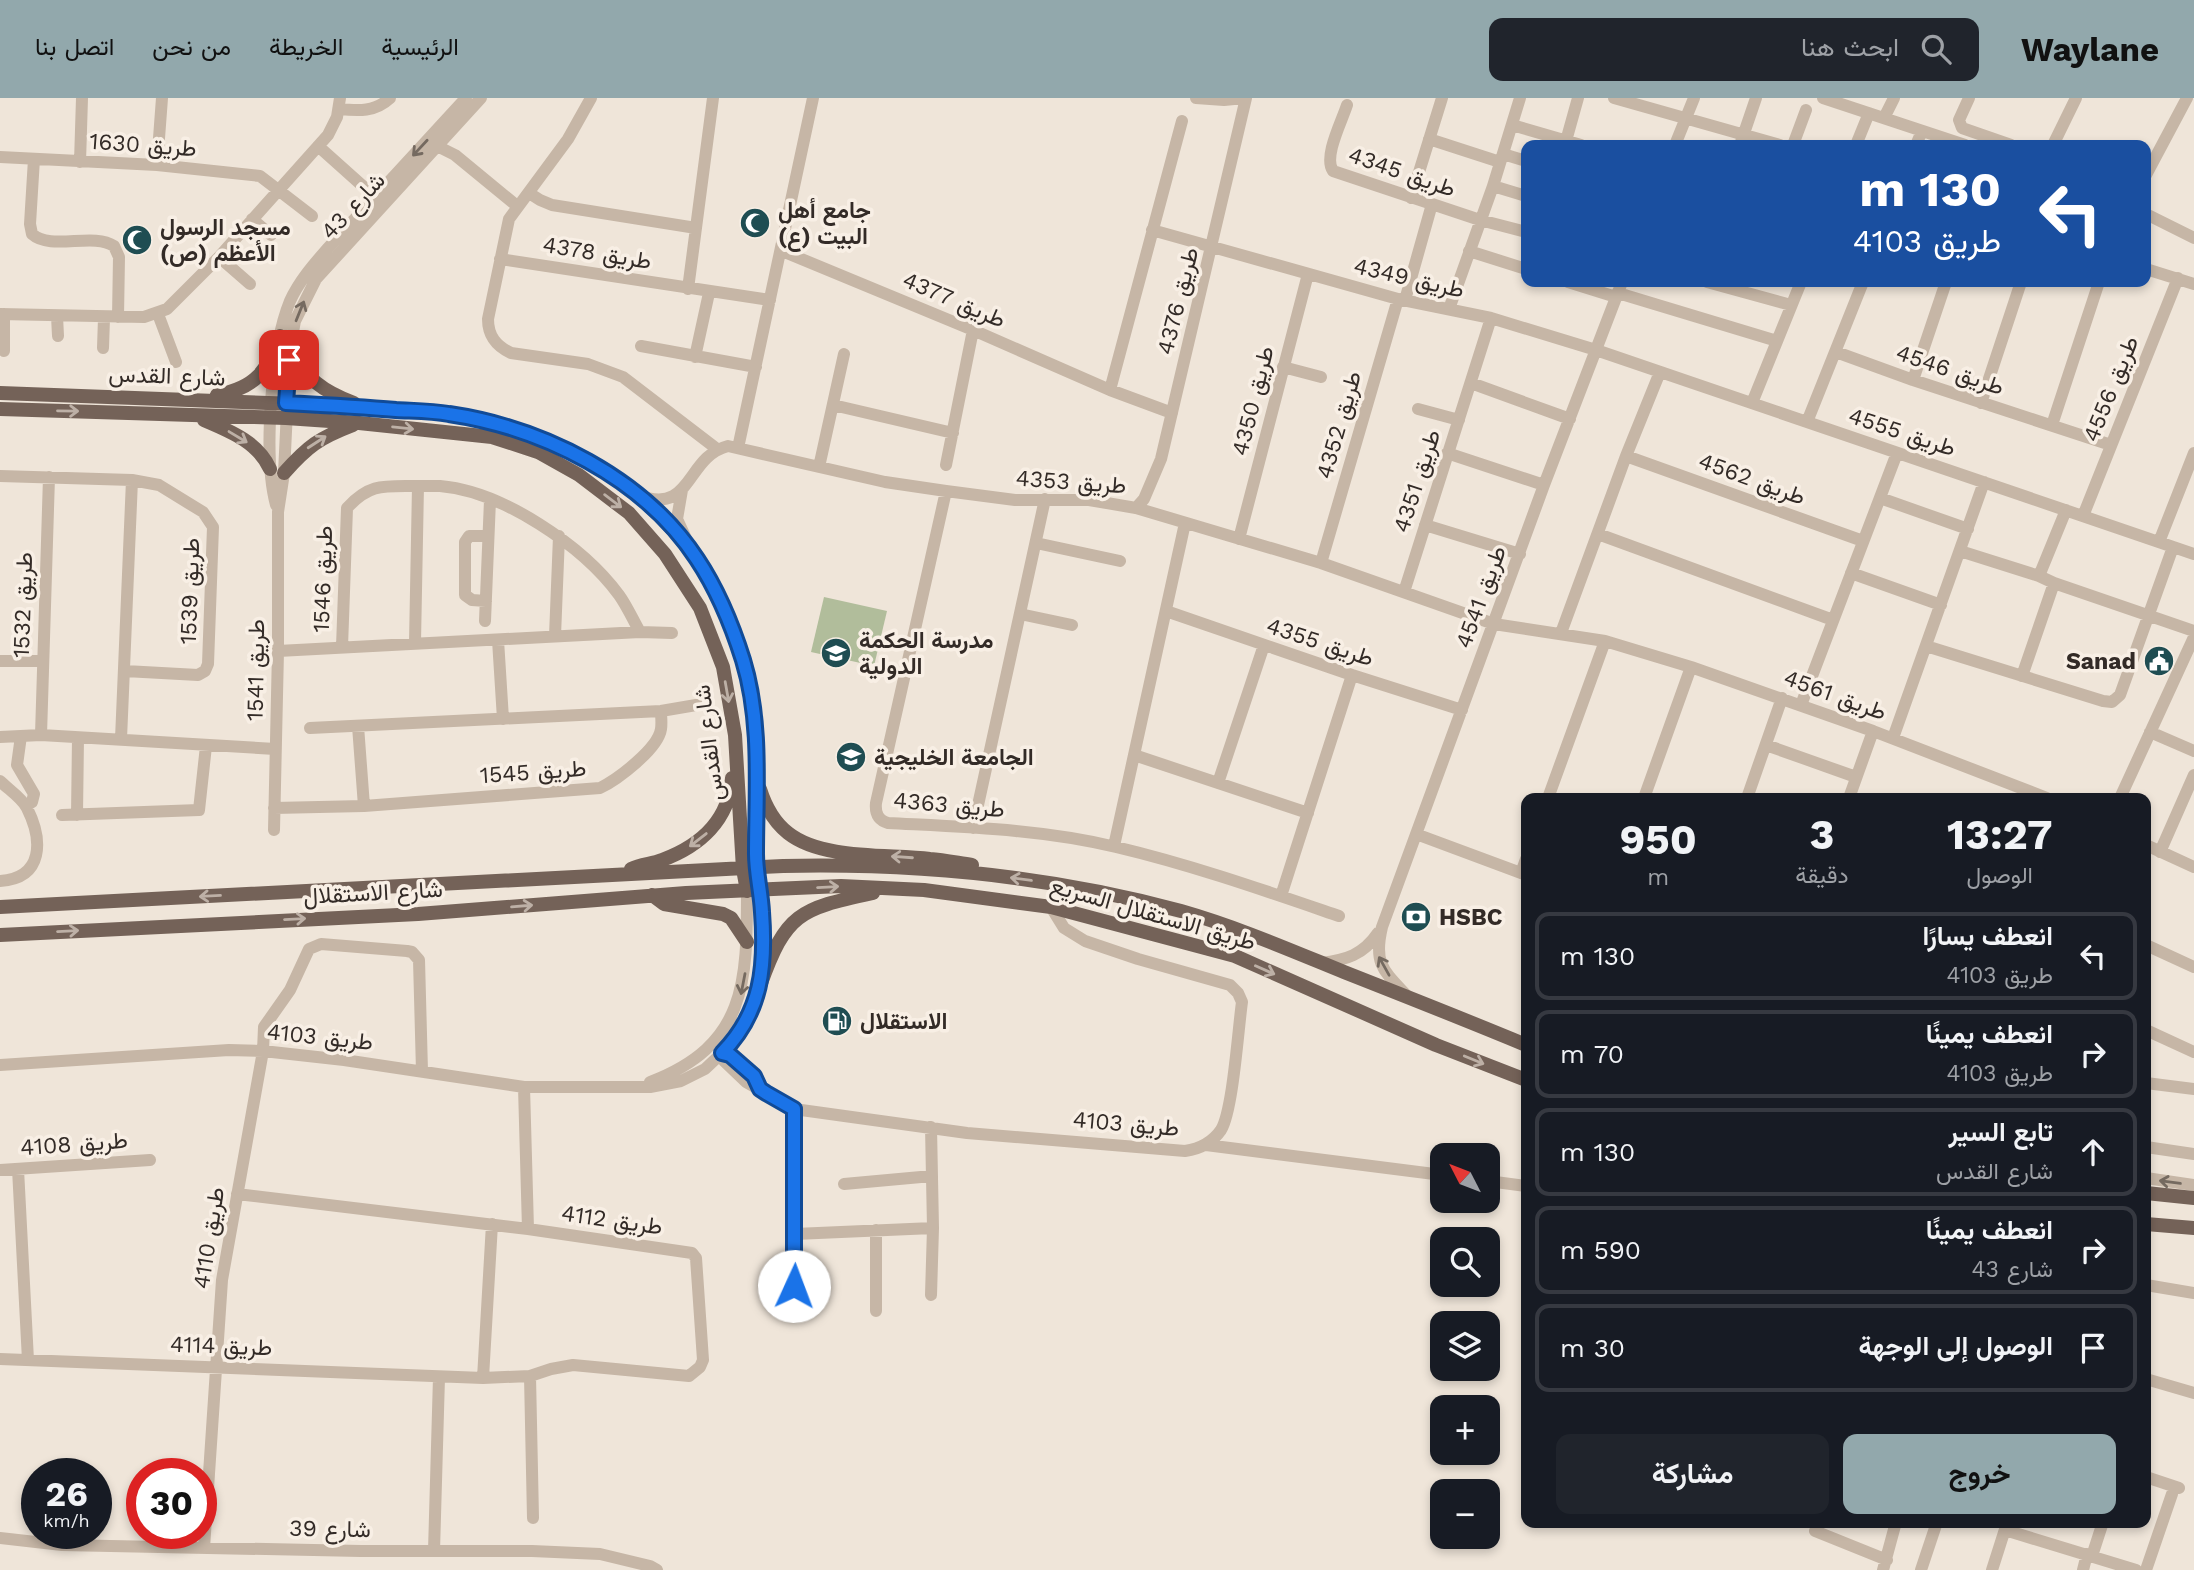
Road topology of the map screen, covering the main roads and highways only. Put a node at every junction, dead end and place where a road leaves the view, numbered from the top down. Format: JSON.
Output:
{"nodes":[{"id":1,"x":280,"y":336,"type":"road end"},
{"id":2,"x":290,"y":348,"type":"road end"},
{"id":3,"x":0,"y":393,"type":"edge"},
{"id":4,"x":198,"y":399,"type":"junction"},
{"id":5,"x":369,"y":408,"type":"junction"},
{"id":6,"x":0,"y":409,"type":"edge"},
{"id":7,"x":279,"y":410,"type":"junction"},
{"id":8,"x":196,"y":417,"type":"junction"},
{"id":9,"x":359,"y":423,"type":"junction"},
{"id":10,"x":735,"y":735,"type":"junction"},
{"id":11,"x":756,"y":777,"type":"junction"},
{"id":12,"x":750,"y":869,"type":"junction"},
{"id":13,"x":618,"y":875,"type":"junction"},
{"id":14,"x":992,"y":875,"type":"junction"},
{"id":15,"x":892,"y":887,"type":"junction"},
{"id":16,"x":753,"y":891,"type":"junction"},
{"id":17,"x":652,"y":895,"type":"junction"},
{"id":18,"x":0,"y":908,"type":"edge"},
{"id":19,"x":0,"y":935,"type":"edge"},
{"id":20,"x":747,"y":942,"type":"road end"},
{"id":21,"x":760,"y":986,"type":"road end"},
{"id":22,"x":1521,"y":1043,"type":"edge"},
{"id":23,"x":1521,"y":1078,"type":"edge"},
{"id":24,"x":2151,"y":1194,"type":"edge"},
{"id":25,"x":2194,"y":1198,"type":"edge"},
{"id":26,"x":2151,"y":1224,"type":"edge"},
{"id":27,"x":2194,"y":1228,"type":"edge"}],
"edges":[{"from":1,"to":4,"type":"main road"},
{"from":2,"to":5,"type":"main road"},
{"from":3,"to":4,"type":"main road","name":"شارع القدس"},
{"from":4,"to":7,"type":"main road","name":"شارع القدس"},
{"from":5,"to":7,"type":"main road","name":"شارع القدس"},
{"from":5,"to":11,"type":"main road","name":"شارع القدس"},
{"from":6,"to":8,"type":"main road","name":"شارع القدس","one_way":true},
{"from":7,"to":8,"type":"main road","name":"شارع القدس"},
{"from":7,"to":9,"type":"main road","name":"شارع القدس"},
{"from":8,"to":9,"type":"main road","one_way":true},
{"from":9,"to":10,"type":"main road","name":"شارع القدس","one_way":true},
{"from":10,"to":12,"type":"main road","name":"شارع القدس"},
{"from":10,"to":13,"type":"main road","one_way":true},
{"from":11,"to":12,"type":"main road","name":"شارع القدس"},
{"from":14,"to":11,"type":"main road","one_way":true},
{"from":12,"to":13,"type":"main road","name":"شارع الاستقلال"},
{"from":12,"to":14,"type":"main road","name":"طريق الاستقلال السريع"},
{"from":12,"to":16,"type":"main road","name":"شارع القدس"},
{"from":13,"to":18,"type":"main road","name":"شارع الاستقلال","one_way":true},
{"from":22,"to":14,"type":"main road","name":"طريق الاستقلال السريع","one_way":true},
{"from":16,"to":15,"type":"main road","name":"طريق الاستقلال السريع","one_way":true},
{"from":15,"to":21,"type":"main road"},
{"from":15,"to":23,"type":"main road","name":"طريق الاستقلال السريع","one_way":true},
{"from":16,"to":17,"type":"main road","name":"شارع الاستقلال"},
{"from":19,"to":17,"type":"main road","name":"شارع الاستقلال","one_way":true},
{"from":17,"to":20,"type":"main road"},
{"from":24,"to":25,"type":"main road"},
{"from":26,"to":27,"type":"main road"}]}
